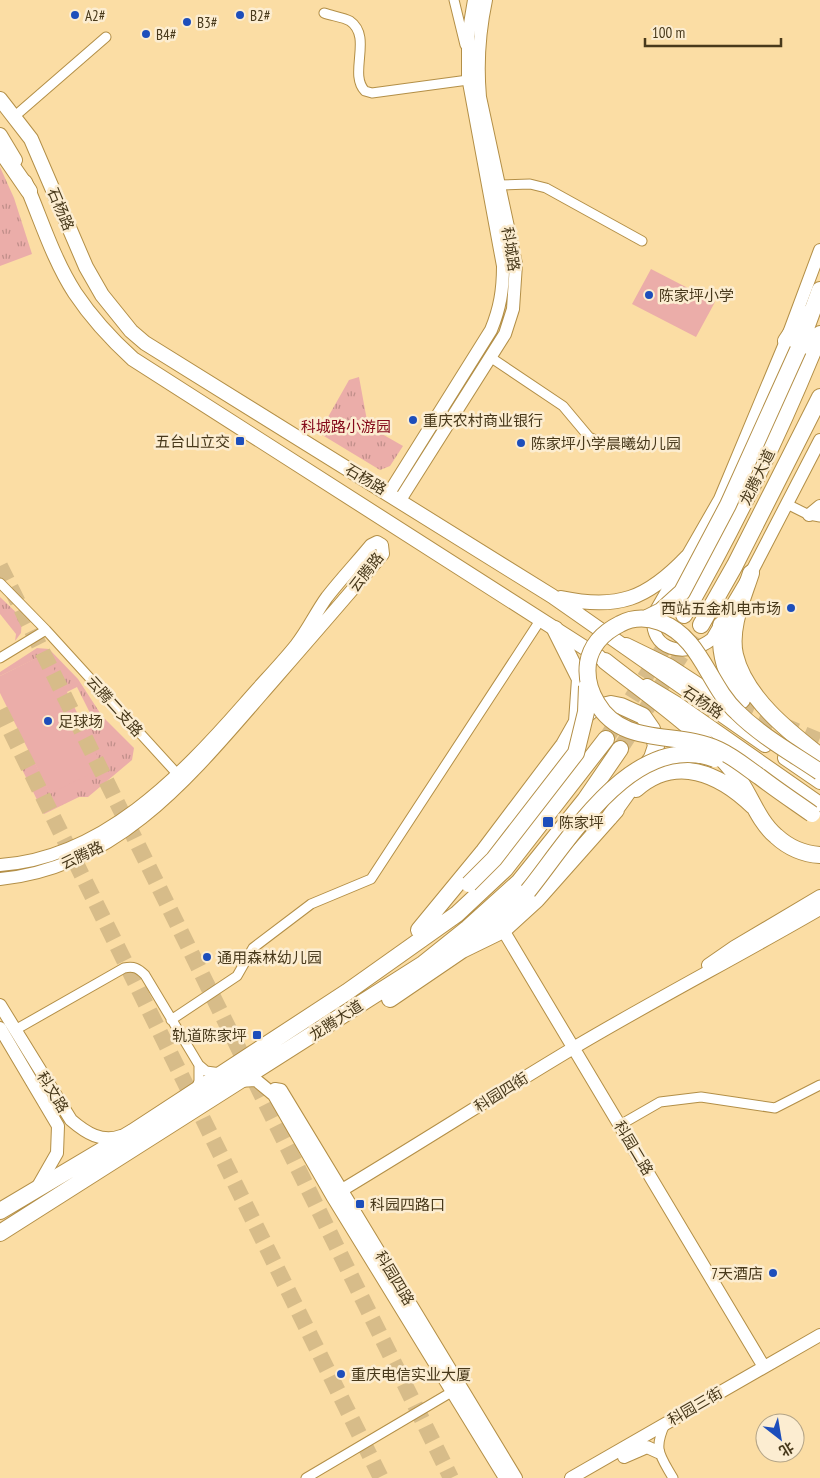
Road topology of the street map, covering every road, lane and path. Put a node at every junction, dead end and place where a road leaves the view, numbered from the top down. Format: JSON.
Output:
{"nodes":[{"id":1,"x":454,"y":0,"type":"edge"},
{"id":2,"x":474,"y":0,"type":"edge"},
{"id":3,"x":486,"y":0,"type":"edge"},
{"id":4,"x":324,"y":13,"type":"dead end"},
{"id":5,"x":106,"y":36,"type":"dead end"},
{"id":6,"x":467,"y":55,"type":"junction"},
{"id":7,"x":468,"y":80,"type":"junction"},
{"id":8,"x":0,"y":99,"type":"edge"},
{"id":9,"x":15,"y":116,"type":"junction"},
{"id":10,"x":0,"y":135,"type":"edge"},
{"id":11,"x":0,"y":149,"type":"edge"},
{"id":12,"x":499,"y":185,"type":"junction"},
{"id":13,"x":29,"y":191,"type":"junction"},
{"id":14,"x":642,"y":241,"type":"dead end"},
{"id":15,"x":820,"y":250,"type":"edge"},
{"id":16,"x":819,"y":292,"type":"edge"},
{"id":17,"x":820,"y":334,"type":"edge"},
{"id":18,"x":792,"y":346,"type":"junction"},
{"id":19,"x":490,"y":357,"type":"junction"},
{"id":20,"x":820,"y":397,"type":"edge"},
{"id":21,"x":820,"y":440,"type":"edge"},
{"id":22,"x":607,"y":445,"type":"dead end"},
{"id":23,"x":394,"y":496,"type":"junction"},
{"id":24,"x":787,"y":504,"type":"junction"},
{"id":25,"x":820,"y":506,"type":"edge"},
{"id":26,"x":815,"y":516,"type":"edge"},
{"id":27,"x":687,"y":557,"type":"junction"},
{"id":28,"x":751,"y":573,"type":"junction"},
{"id":29,"x":0,"y":584,"type":"edge"},
{"id":30,"x":552,"y":596,"type":"junction"},
{"id":31,"x":684,"y":615,"type":"tunnel mouth"},
{"id":32,"x":647,"y":618,"type":"junction"},
{"id":33,"x":541,"y":619,"type":"junction"},
{"id":34,"x":701,"y":625,"type":"tunnel mouth"},
{"id":35,"x":721,"y":626,"type":"junction"},
{"id":36,"x":555,"y":629,"type":"junction"},
{"id":37,"x":46,"y":630,"type":"junction"},
{"id":38,"x":626,"y":646,"type":"junction"},
{"id":39,"x":0,"y":658,"type":"edge"},
{"id":40,"x":605,"y":661,"type":"junction"},
{"id":41,"x":586,"y":674,"type":"junction"},
{"id":42,"x":577,"y":722,"type":"junction"},
{"id":43,"x":606,"y":739,"type":"tunnel mouth"},
{"id":44,"x":620,"y":749,"type":"tunnel mouth"},
{"id":45,"x":820,"y":756,"type":"edge"},
{"id":46,"x":820,"y":772,"type":"edge"},
{"id":47,"x":181,"y":778,"type":"junction"},
{"id":48,"x":761,"y":778,"type":"junction"},
{"id":49,"x":820,"y":782,"type":"edge"},
{"id":50,"x":753,"y":806,"type":"junction"},
{"id":51,"x":818,"y":812,"type":"edge"},
{"id":52,"x":609,"y":818,"type":"junction"},
{"id":53,"x":820,"y":855,"type":"edge"},
{"id":54,"x":0,"y":865,"type":"edge"},
{"id":55,"x":0,"y":879,"type":"edge"},
{"id":56,"x":820,"y":896,"type":"edge"},
{"id":57,"x":820,"y":909,"type":"edge"},
{"id":58,"x":419,"y":930,"type":"junction"},
{"id":59,"x":503,"y":930,"type":"junction"},
{"id":60,"x":462,"y":950,"type":"junction"},
{"id":61,"x":671,"y":991,"type":"junction"},
{"id":62,"x":347,"y":992,"type":"junction"},
{"id":63,"x":0,"y":1005,"type":"edge"},
{"id":64,"x":172,"y":1020,"type":"junction"},
{"id":65,"x":0,"y":1028,"type":"edge"},
{"id":66,"x":15,"y":1030,"type":"junction"},
{"id":67,"x":307,"y":1039,"type":"junction"},
{"id":68,"x":574,"y":1048,"type":"junction"},
{"id":69,"x":199,"y":1065,"type":"junction"},
{"id":70,"x":224,"y":1073,"type":"junction"},
{"id":71,"x":239,"y":1081,"type":"junction"},
{"id":72,"x":820,"y":1085,"type":"edge"},
{"id":73,"x":195,"y":1091,"type":"junction"},
{"id":74,"x":620,"y":1125,"type":"junction"},
{"id":75,"x":133,"y":1132,"type":"junction"},
{"id":76,"x":37,"y":1188,"type":"junction"},
{"id":77,"x":337,"y":1194,"type":"junction"},
{"id":78,"x":0,"y":1204,"type":"edge"},
{"id":79,"x":0,"y":1211,"type":"edge"},
{"id":80,"x":0,"y":1233,"type":"edge"},
{"id":81,"x":820,"y":1335,"type":"edge"},
{"id":82,"x":764,"y":1367,"type":"junction"},
{"id":83,"x":455,"y":1390,"type":"junction"},
{"id":84,"x":666,"y":1424,"type":"junction"},
{"id":85,"x":658,"y":1452,"type":"junction"},
{"id":86,"x":306,"y":1478,"type":"edge"},
{"id":87,"x":505,"y":1478,"type":"edge"},
{"id":88,"x":516,"y":1478,"type":"edge"},
{"id":89,"x":571,"y":1478,"type":"edge"},
{"id":90,"x":588,"y":1478,"type":"edge"},
{"id":91,"x":673,"y":1478,"type":"edge"}],
"edges":[{"from":1,"to":6,"type":"street"},
{"from":2,"to":6,"type":"street","name":"科城路"},
{"from":3,"to":12,"type":"street","name":"科城路"},
{"from":4,"to":7,"type":"street"},
{"from":5,"to":9,"type":"street"},
{"from":6,"to":7,"type":"street","name":"科城路"},
{"from":7,"to":23,"type":"street","name":"科城路"},
{"from":8,"to":9,"type":"main road","name":"石杨路"},
{"from":9,"to":23,"type":"main road","name":"石杨路"},
{"from":10,"to":13,"type":"main road","name":"石杨路"},
{"from":11,"to":13,"type":"highway"},
{"from":12,"to":14,"type":"street"},
{"from":12,"to":19,"type":"street","name":"科城路"},
{"from":13,"to":33,"type":"main road","name":"石杨路"},
{"from":15,"to":18,"type":"street"},
{"from":16,"to":18,"type":"highway"},
{"from":17,"to":31,"type":"highway","name":"龙腾大道"},
{"from":18,"to":27,"type":"street"},
{"from":18,"to":32,"type":"highway","bridge":true},
{"from":19,"to":22,"type":"street"},
{"from":19,"to":23,"type":"street","name":"科城路"},
{"from":20,"to":34,"type":"highway","name":"龙腾大道"},
{"from":21,"to":24,"type":"street"},
{"from":23,"to":30,"type":"main road","name":"石杨路"},
{"from":24,"to":26,"type":"street"},
{"from":24,"to":28,"type":"street"},
{"from":25,"to":26,"type":"street"},
{"from":27,"to":30,"type":"main road"},
{"from":27,"to":35,"type":"street"},
{"from":28,"to":35,"type":"street"},
{"from":28,"to":45,"type":"highway"},
{"from":29,"to":37,"type":"street","name":"云腾二支路"},
{"from":30,"to":38,"type":"main road","name":"石杨路"},
{"from":32,"to":41,"type":"highway","bridge":true},
{"from":32,"to":46,"type":"highway","bridge":true},
{"from":33,"to":36,"type":"main road","name":"石杨路"},
{"from":33,"to":64,"type":"street"},
{"from":35,"to":38,"type":"highway"},
{"from":36,"to":40,"type":"main road","name":"石杨路"},
{"from":36,"to":42,"type":"highway"},
{"from":37,"to":39,"type":"street"},
{"from":37,"to":47,"type":"street","name":"云腾二支路"},
{"from":38,"to":49,"type":"main road","name":"石杨路"},
{"from":40,"to":50,"type":"highway"},
{"from":40,"to":51,"type":"main road","name":"石杨路"},
{"from":41,"to":48,"type":"highway","bridge":true},
{"from":41,"to":58,"type":"highway","bridge":true},
{"from":42,"to":52,"type":"highway"},
{"from":42,"to":58,"type":"highway"},
{"from":43,"to":62,"type":"highway","name":"龙腾大道"},
{"from":44,"to":67,"type":"highway","name":"龙腾大道"},
{"from":47,"to":47,"type":"street","name":"云腾路"},
{"from":47,"to":54,"type":"street","name":"云腾路"},
{"from":47,"to":55,"type":"street","name":"云腾路"},
{"from":48,"to":51,"type":"highway","bridge":true},
{"from":48,"to":60,"type":"highway","bridge":true},
{"from":50,"to":52,"type":"highway"},
{"from":50,"to":53,"type":"highway"},
{"from":52,"to":59,"type":"highway"},
{"from":56,"to":61,"type":"street","name":"科园四街"},
{"from":57,"to":61,"type":"street","name":"科园四街"},
{"from":58,"to":62,"type":"highway"},
{"from":59,"to":60,"type":"highway"},
{"from":59,"to":68,"type":"street","name":"科园二路"},
{"from":60,"to":67,"type":"highway"},
{"from":61,"to":68,"type":"street","name":"科园四街"},
{"from":62,"to":70,"type":"highway","name":"龙腾大道"},
{"from":63,"to":66,"type":"street","name":"科文路"},
{"from":64,"to":66,"type":"street"},
{"from":64,"to":69,"type":"street"},
{"from":65,"to":76,"type":"street","name":"科文路"},
{"from":66,"to":75,"type":"street","name":"科文路"},
{"from":67,"to":71,"type":"highway","name":"龙腾大道"},
{"from":68,"to":74,"type":"street","name":"科园二路"},
{"from":68,"to":77,"type":"street","name":"科园四街"},
{"from":69,"to":70,"type":"street"},
{"from":69,"to":73,"type":"street"},
{"from":70,"to":73,"type":"highway","name":"龙腾大道"},
{"from":71,"to":77,"type":"street","name":"科园四路"},
{"from":71,"to":80,"type":"highway","name":"龙腾大道"},
{"from":72,"to":74,"type":"street"},
{"from":73,"to":75,"type":"highway","name":"龙腾大道"},
{"from":74,"to":82,"type":"street","name":"科园二路"},
{"from":75,"to":76,"type":"highway","name":"龙腾大道"},
{"from":76,"to":78,"type":"highway"},
{"from":76,"to":79,"type":"highway","name":"龙腾大道"},
{"from":77,"to":83,"type":"street","name":"科园四路"},
{"from":81,"to":82,"type":"street","name":"科园三街"},
{"from":82,"to":84,"type":"street","name":"科园三街"},
{"from":83,"to":86,"type":"street"},
{"from":83,"to":87,"type":"street","name":"科园四路"},
{"from":83,"to":88,"type":"street","name":"科园四路"},
{"from":84,"to":85,"type":"street"},
{"from":84,"to":89,"type":"street","name":"科园三街"},
{"from":85,"to":90,"type":"street"},
{"from":85,"to":91,"type":"street"}]}
